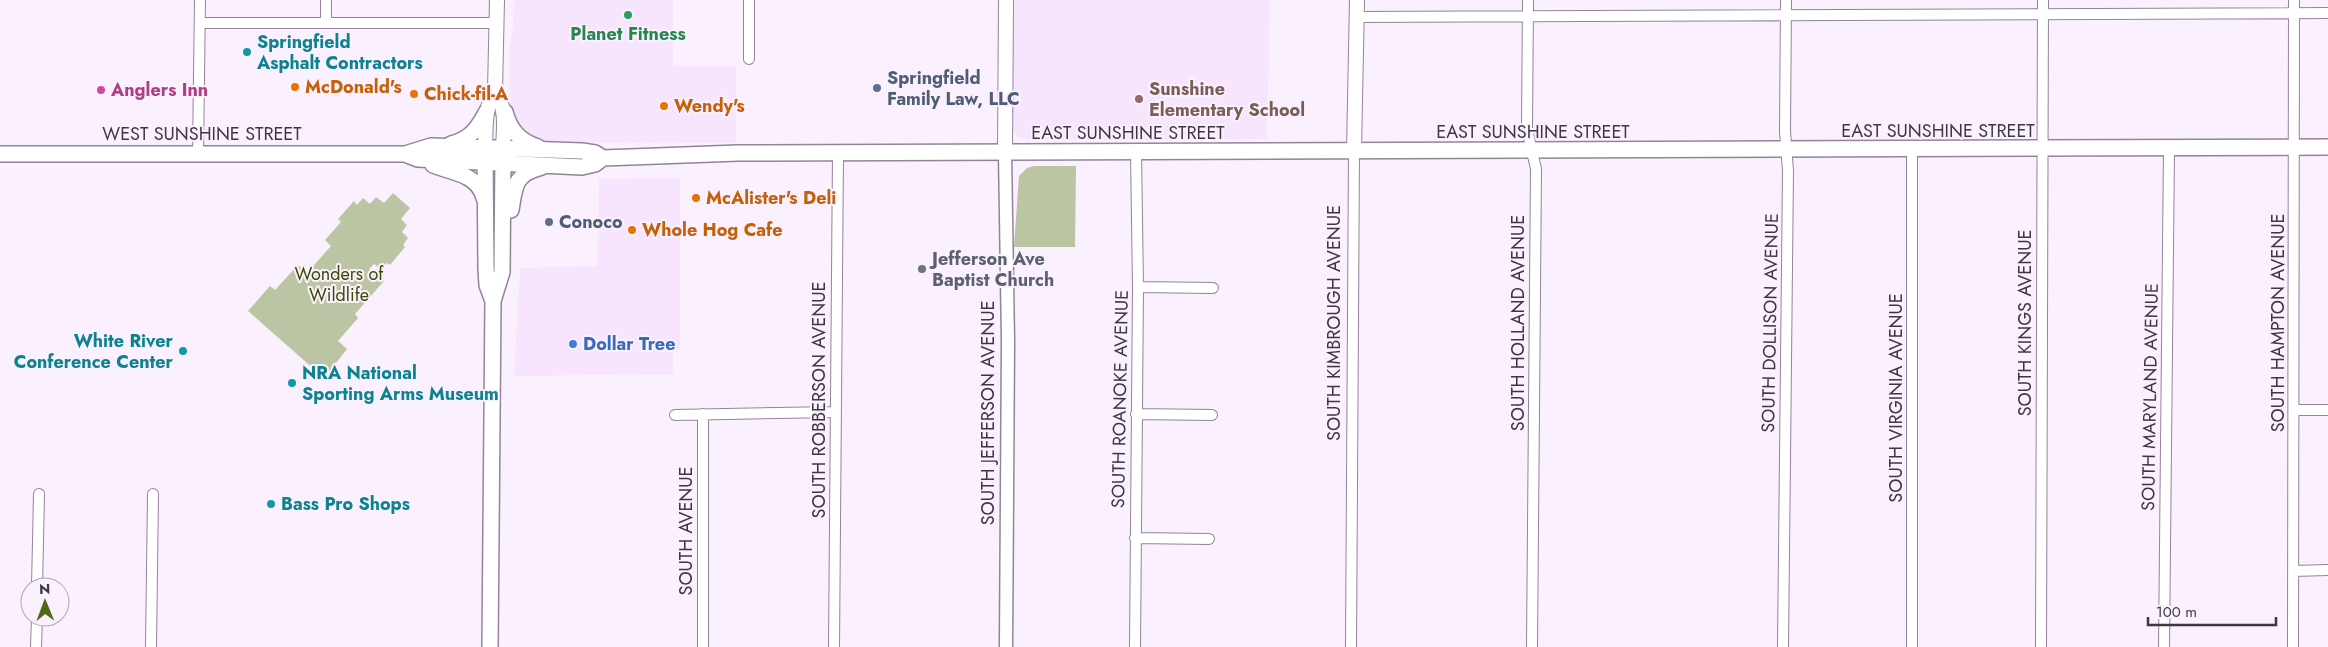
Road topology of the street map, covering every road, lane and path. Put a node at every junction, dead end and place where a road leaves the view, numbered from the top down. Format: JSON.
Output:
{"nodes":[{"id":1,"x":200,"y":0,"type":"edge"},
{"id":2,"x":326,"y":0,"type":"edge"},
{"id":3,"x":496,"y":0,"type":"edge"},
{"id":4,"x":749,"y":0,"type":"edge"},
{"id":5,"x":1006,"y":0,"type":"edge"},
{"id":6,"x":1357,"y":0,"type":"edge"},
{"id":7,"x":1528,"y":0,"type":"edge"},
{"id":8,"x":1786,"y":0,"type":"edge"},
{"id":9,"x":2043,"y":0,"type":"edge"},
{"id":10,"x":2294,"y":0,"type":"edge"},
{"id":11,"x":2294,"y":13,"type":"junction"},
{"id":12,"x":2328,"y":13,"type":"edge"},
{"id":13,"x":2043,"y":14,"type":"junction"},
{"id":14,"x":1786,"y":15,"type":"junction"},
{"id":15,"x":1528,"y":16,"type":"junction"},
{"id":16,"x":1357,"y":17,"type":"junction"},
{"id":17,"x":326,"y":22,"type":"junction"},
{"id":18,"x":200,"y":23,"type":"junction"},
{"id":19,"x":496,"y":23,"type":"junction"},
{"id":20,"x":749,"y":59,"type":"dead end"},
{"id":21,"x":495,"y":91,"type":"junction"},
{"id":22,"x":487,"y":111,"type":"junction"},
{"id":23,"x":504,"y":112,"type":"junction"},
{"id":24,"x":445,"y":146,"type":"junction"},
{"id":25,"x":504,"y":148,"type":"junction"},
{"id":26,"x":2169,"y":148,"type":"junction"},
{"id":27,"x":2294,"y":148,"type":"junction"},
{"id":28,"x":2328,"y":148,"type":"edge"},
{"id":29,"x":2042,"y":149,"type":"junction"},
{"id":30,"x":546,"y":150,"type":"junction"},
{"id":31,"x":1786,"y":150,"type":"junction"},
{"id":32,"x":1912,"y":150,"type":"junction"},
{"id":33,"x":1354,"y":151,"type":"junction"},
{"id":34,"x":1532,"y":151,"type":"junction"},
{"id":35,"x":1005,"y":152,"type":"junction"},
{"id":36,"x":1136,"y":152,"type":"junction"},
{"id":37,"x":198,"y":153,"type":"junction"},
{"id":38,"x":738,"y":153,"type":"joint"},
{"id":39,"x":838,"y":153,"type":"junction"},
{"id":40,"x":0,"y":154,"type":"edge"},
{"id":41,"x":485,"y":155,"type":"junction"},
{"id":42,"x":411,"y":156,"type":"junction"},
{"id":43,"x":603,"y":158,"type":"junction"},
{"id":44,"x":503,"y":164,"type":"junction"},
{"id":45,"x":546,"y":165,"type":"junction"},
{"id":46,"x":485,"y":208,"type":"junction"},
{"id":47,"x":503,"y":233,"type":"junction"},
{"id":48,"x":1138,"y":287,"type":"junction"},
{"id":49,"x":1213,"y":288,"type":"dead end"},
{"id":50,"x":493,"y":301,"type":"junction"},
{"id":51,"x":2294,"y":410,"type":"junction"},
{"id":52,"x":2328,"y":410,"type":"edge"},
{"id":53,"x":835,"y":412,"type":"junction"},
{"id":54,"x":702,"y":414,"type":"junction"},
{"id":55,"x":1136,"y":414,"type":"junction"},
{"id":56,"x":1212,"y":414,"type":"dead end"},
{"id":57,"x":676,"y":415,"type":"dead end"},
{"id":58,"x":39,"y":494,"type":"dead end"},
{"id":59,"x":153,"y":494,"type":"dead end"},
{"id":60,"x":1135,"y":538,"type":"junction"},
{"id":61,"x":1209,"y":540,"type":"dead end"},
{"id":62,"x":2328,"y":570,"type":"edge"},
{"id":63,"x":2293,"y":571,"type":"junction"},
{"id":64,"x":37,"y":577,"type":"edge"},
{"id":65,"x":36,"y":627,"type":"edge"},
{"id":66,"x":36,"y":647,"type":"edge"},
{"id":67,"x":151,"y":647,"type":"edge"},
{"id":68,"x":490,"y":647,"type":"edge"},
{"id":69,"x":702,"y":647,"type":"edge"},
{"id":70,"x":834,"y":647,"type":"edge"},
{"id":71,"x":1006,"y":647,"type":"edge"},
{"id":72,"x":1135,"y":647,"type":"edge"},
{"id":73,"x":1351,"y":647,"type":"edge"},
{"id":74,"x":1532,"y":647,"type":"edge"},
{"id":75,"x":1783,"y":647,"type":"edge"},
{"id":76,"x":1912,"y":647,"type":"edge"},
{"id":77,"x":2041,"y":647,"type":"edge"},
{"id":78,"x":2164,"y":647,"type":"edge"},
{"id":79,"x":2293,"y":647,"type":"edge"}],
"edges":[{"from":1,"to":18,"type":"street"},
{"from":2,"to":17,"type":"street"},
{"from":3,"to":19,"type":"main road"},
{"from":4,"to":20,"type":"street"},
{"from":5,"to":35,"type":"main road","name":"SOUTH JEFFERSON AVENUE"},
{"from":6,"to":16,"type":"main road","name":"SOUTH KIMBROUGH AVENUE"},
{"from":7,"to":15,"type":"street","name":"SOUTH HOLLAND AVENUE"},
{"from":8,"to":14,"type":"street","name":"SOUTH DOLLISON AVENUE"},
{"from":9,"to":13,"type":"street","name":"SOUTH KINGS AVENUE"},
{"from":10,"to":11,"type":"street","name":"SOUTH HAMPTON AVENUE"},
{"from":11,"to":12,"type":"street"},
{"from":11,"to":13,"type":"street"},
{"from":11,"to":27,"type":"street","name":"SOUTH HAMPTON AVENUE"},
{"from":13,"to":14,"type":"street"},
{"from":13,"to":29,"type":"street","name":"SOUTH KINGS AVENUE"},
{"from":14,"to":15,"type":"street"},
{"from":14,"to":31,"type":"street","name":"SOUTH DOLLISON AVENUE"},
{"from":15,"to":16,"type":"street"},
{"from":15,"to":34,"type":"street","name":"SOUTH HOLLAND AVENUE"},
{"from":16,"to":33,"type":"main road","name":"SOUTH KIMBROUGH AVENUE"},
{"from":17,"to":18,"type":"street"},
{"from":17,"to":19,"type":"street"},
{"from":18,"to":37,"type":"street"},
{"from":19,"to":21,"type":"main road"},
{"from":21,"to":22,"type":"main road"},
{"from":21,"to":23,"type":"main road"},
{"from":22,"to":24,"type":"main road"},
{"from":22,"to":41,"type":"main road"},
{"from":23,"to":25,"type":"main road"},
{"from":23,"to":30,"type":"main road"},
{"from":24,"to":41,"type":"main road","name":"WEST SUNSHINE STREET"},
{"from":24,"to":42,"type":"main road","name":"WEST SUNSHINE STREET"},
{"from":25,"to":30,"type":"main road","name":"WEST SUNSHINE STREET"},
{"from":25,"to":41,"type":"main road","name":"WEST SUNSHINE STREET"},
{"from":25,"to":44,"type":"main road"},
{"from":26,"to":27,"type":"main road","name":"EAST SUNSHINE STREET"},
{"from":26,"to":29,"type":"main road","name":"EAST SUNSHINE STREET"},
{"from":26,"to":78,"type":"street","name":"SOUTH MARYLAND AVENUE"},
{"from":27,"to":28,"type":"main road","name":"EAST SUNSHINE STREET"},
{"from":27,"to":51,"type":"street","name":"SOUTH HAMPTON AVENUE"},
{"from":29,"to":32,"type":"main road","name":"EAST SUNSHINE STREET"},
{"from":29,"to":77,"type":"street","name":"SOUTH KINGS AVENUE"},
{"from":30,"to":43,"type":"main road","name":"WEST SUNSHINE STREET"},
{"from":31,"to":32,"type":"main road","name":"EAST SUNSHINE STREET"},
{"from":31,"to":34,"type":"main road","name":"EAST SUNSHINE STREET"},
{"from":31,"to":75,"type":"street","name":"SOUTH DOLLISON AVENUE"},
{"from":32,"to":76,"type":"street","name":"SOUTH VIRGINIA AVENUE"},
{"from":33,"to":34,"type":"main road","name":"EAST SUNSHINE STREET"},
{"from":33,"to":36,"type":"main road","name":"EAST SUNSHINE STREET"},
{"from":33,"to":73,"type":"street","name":"SOUTH KIMBROUGH AVENUE"},
{"from":34,"to":74,"type":"street","name":"SOUTH HOLLAND AVENUE"},
{"from":35,"to":36,"type":"main road","name":"EAST SUNSHINE STREET"},
{"from":35,"to":39,"type":"main road","name":"EAST SUNSHINE STREET"},
{"from":35,"to":71,"type":"street","name":"SOUTH JEFFERSON AVENUE"},
{"from":36,"to":48,"type":"street","name":"SOUTH ROANOKE AVENUE"},
{"from":37,"to":40,"type":"main road","name":"WEST SUNSHINE STREET"},
{"from":37,"to":42,"type":"main road","name":"WEST SUNSHINE STREET"},
{"from":38,"to":39,"type":"main road","name":"EAST SUNSHINE STREET"},
{"from":38,"to":43,"type":"main road","name":"WEST SUNSHINE STREET"},
{"from":39,"to":53,"type":"street","name":"SOUTH ROBBERSON AVENUE"},
{"from":41,"to":42,"type":"main road","name":"WEST SUNSHINE STREET"},
{"from":41,"to":44,"type":"main road","name":"WEST SUNSHINE STREET"},
{"from":41,"to":46,"type":"main road"},
{"from":42,"to":46,"type":"main road"},
{"from":43,"to":45,"type":"main road","name":"WEST SUNSHINE STREET"},
{"from":44,"to":45,"type":"main road","name":"WEST SUNSHINE STREET"},
{"from":44,"to":47,"type":"main road"},
{"from":45,"to":47,"type":"main road"},
{"from":46,"to":50,"type":"main road"},
{"from":47,"to":50,"type":"main road"},
{"from":48,"to":49,"type":"street"},
{"from":48,"to":55,"type":"street","name":"SOUTH ROANOKE AVENUE"},
{"from":50,"to":68,"type":"main road"},
{"from":51,"to":52,"type":"street"},
{"from":51,"to":63,"type":"street","name":"SOUTH HAMPTON AVENUE"},
{"from":53,"to":54,"type":"street"},
{"from":53,"to":70,"type":"street","name":"SOUTH ROBBERSON AVENUE"},
{"from":54,"to":57,"type":"street"},
{"from":54,"to":69,"type":"street","name":"SOUTH AVENUE"},
{"from":55,"to":56,"type":"street"},
{"from":55,"to":60,"type":"street","name":"SOUTH ROANOKE AVENUE"},
{"from":58,"to":64,"type":"street"},
{"from":59,"to":67,"type":"street"},
{"from":60,"to":61,"type":"street"},
{"from":60,"to":72,"type":"street","name":"SOUTH ROANOKE AVENUE"},
{"from":62,"to":63,"type":"street"},
{"from":63,"to":79,"type":"street","name":"SOUTH HAMPTON AVENUE"},
{"from":65,"to":66,"type":"street"}]}
